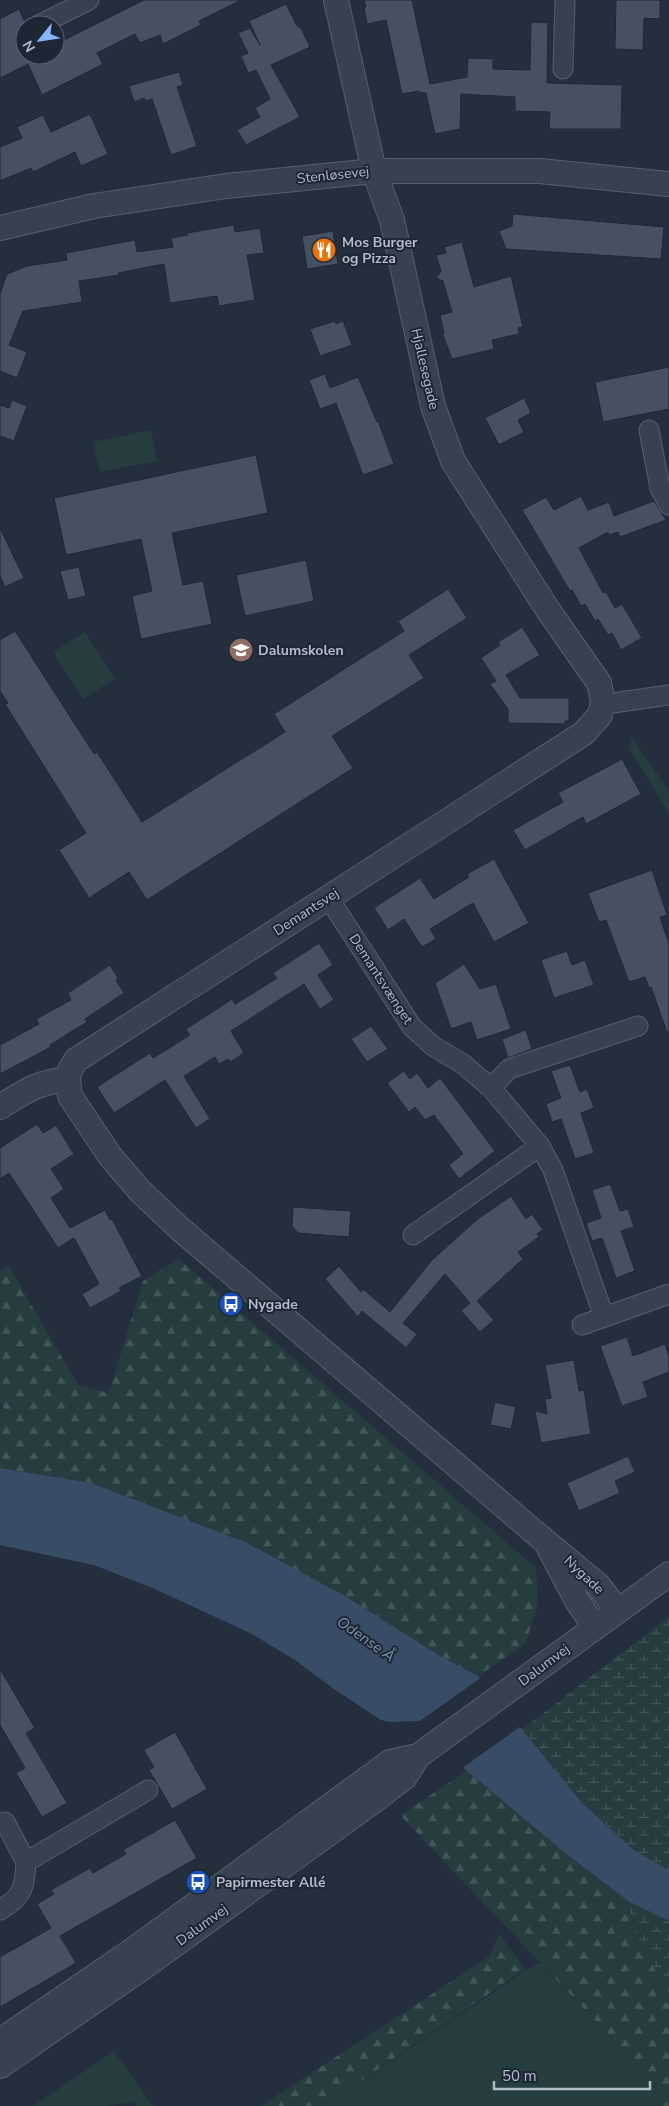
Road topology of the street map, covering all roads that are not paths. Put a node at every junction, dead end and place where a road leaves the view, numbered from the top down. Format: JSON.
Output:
{"nodes":[{"id":1,"x":89,"y":0,"type":"edge"},
{"id":2,"x":336,"y":0,"type":"edge"},
{"id":3,"x":565,"y":0,"type":"edge"},
{"id":4,"x":59,"y":15,"type":"edge"},
{"id":5,"x":563,"y":69,"type":"dead end"},
{"id":6,"x":374,"y":171,"type":"junction"},
{"id":7,"x":669,"y":184,"type":"edge"},
{"id":8,"x":0,"y":228,"type":"edge"},
{"id":9,"x":650,"y":430,"type":"dead end"},
{"id":10,"x":669,"y":505,"type":"edge"},
{"id":11,"x":669,"y":695,"type":"edge"},
{"id":12,"x":603,"y":701,"type":"junction"},
{"id":13,"x":328,"y":897,"type":"junction"},
{"id":14,"x":638,"y":1026,"type":"dead end"},
{"id":15,"x":68,"y":1079,"type":"junction"},
{"id":16,"x":490,"y":1088,"type":"junction"},
{"id":17,"x":0,"y":1107,"type":"edge"},
{"id":18,"x":540,"y":1146,"type":"junction"},
{"id":19,"x":413,"y":1235,"type":"dead end"},
{"id":20,"x":669,"y":1294,"type":"edge"},
{"id":21,"x":604,"y":1317,"type":"junction"},
{"id":22,"x":582,"y":1325,"type":"dead end"},
{"id":23,"x":546,"y":1542,"type":"junction"},
{"id":24,"x":669,"y":1574,"type":"edge"},
{"id":25,"x":618,"y":1611,"type":"junction"},
{"id":26,"x":595,"y":1628,"type":"junction"},
{"id":27,"x":418,"y":1756,"type":"junction"},
{"id":28,"x":148,"y":1790,"type":"dead end"},
{"id":29,"x":5,"y":1822,"type":"dead end"},
{"id":30,"x":26,"y":1862,"type":"junction"},
{"id":31,"x":0,"y":1910,"type":"edge"},
{"id":32,"x":0,"y":2041,"type":"edge"},
{"id":33,"x":0,"y":2066,"type":"edge"}],
"edges":[{"from":1,"to":4,"type":"street"},
{"from":2,"to":6,"type":"street","name":"Hjallesegade"},
{"from":3,"to":5,"type":"street"},
{"from":6,"to":7,"type":"street","name":"Stenløsevej"},
{"from":6,"to":8,"type":"street","name":"Stenløsevej"},
{"from":6,"to":12,"type":"street","name":"Hjallesegade"},
{"from":9,"to":10,"type":"street"},
{"from":11,"to":12,"type":"street"},
{"from":12,"to":13,"type":"street","name":"Demantsvej"},
{"from":13,"to":15,"type":"street","name":"Demantsvej"},
{"from":13,"to":16,"type":"street","name":"Demantsvænget"},
{"from":14,"to":16,"type":"street"},
{"from":15,"to":17,"type":"street"},
{"from":15,"to":23,"type":"street","name":"Nygade"},
{"from":16,"to":18,"type":"street","name":"Demantsvænget"},
{"from":18,"to":19,"type":"street"},
{"from":18,"to":21,"type":"street","name":"Demantsvænget"},
{"from":20,"to":21,"type":"street"},
{"from":21,"to":22,"type":"street"},
{"from":23,"to":25,"type":"street","name":"Nygade"},
{"from":23,"to":26,"type":"street","name":"Nygade"},
{"from":24,"to":25,"type":"street","name":"Dalumvej"},
{"from":25,"to":26,"type":"street","name":"Dalumvej"},
{"from":26,"to":27,"type":"street","name":"Dalumvej"},
{"from":27,"to":32,"type":"street","name":"Dalumvej"},
{"from":27,"to":33,"type":"street","name":"Dalumvej"},
{"from":28,"to":30,"type":"street"},
{"from":29,"to":30,"type":"street"},
{"from":30,"to":31,"type":"street"}]}
